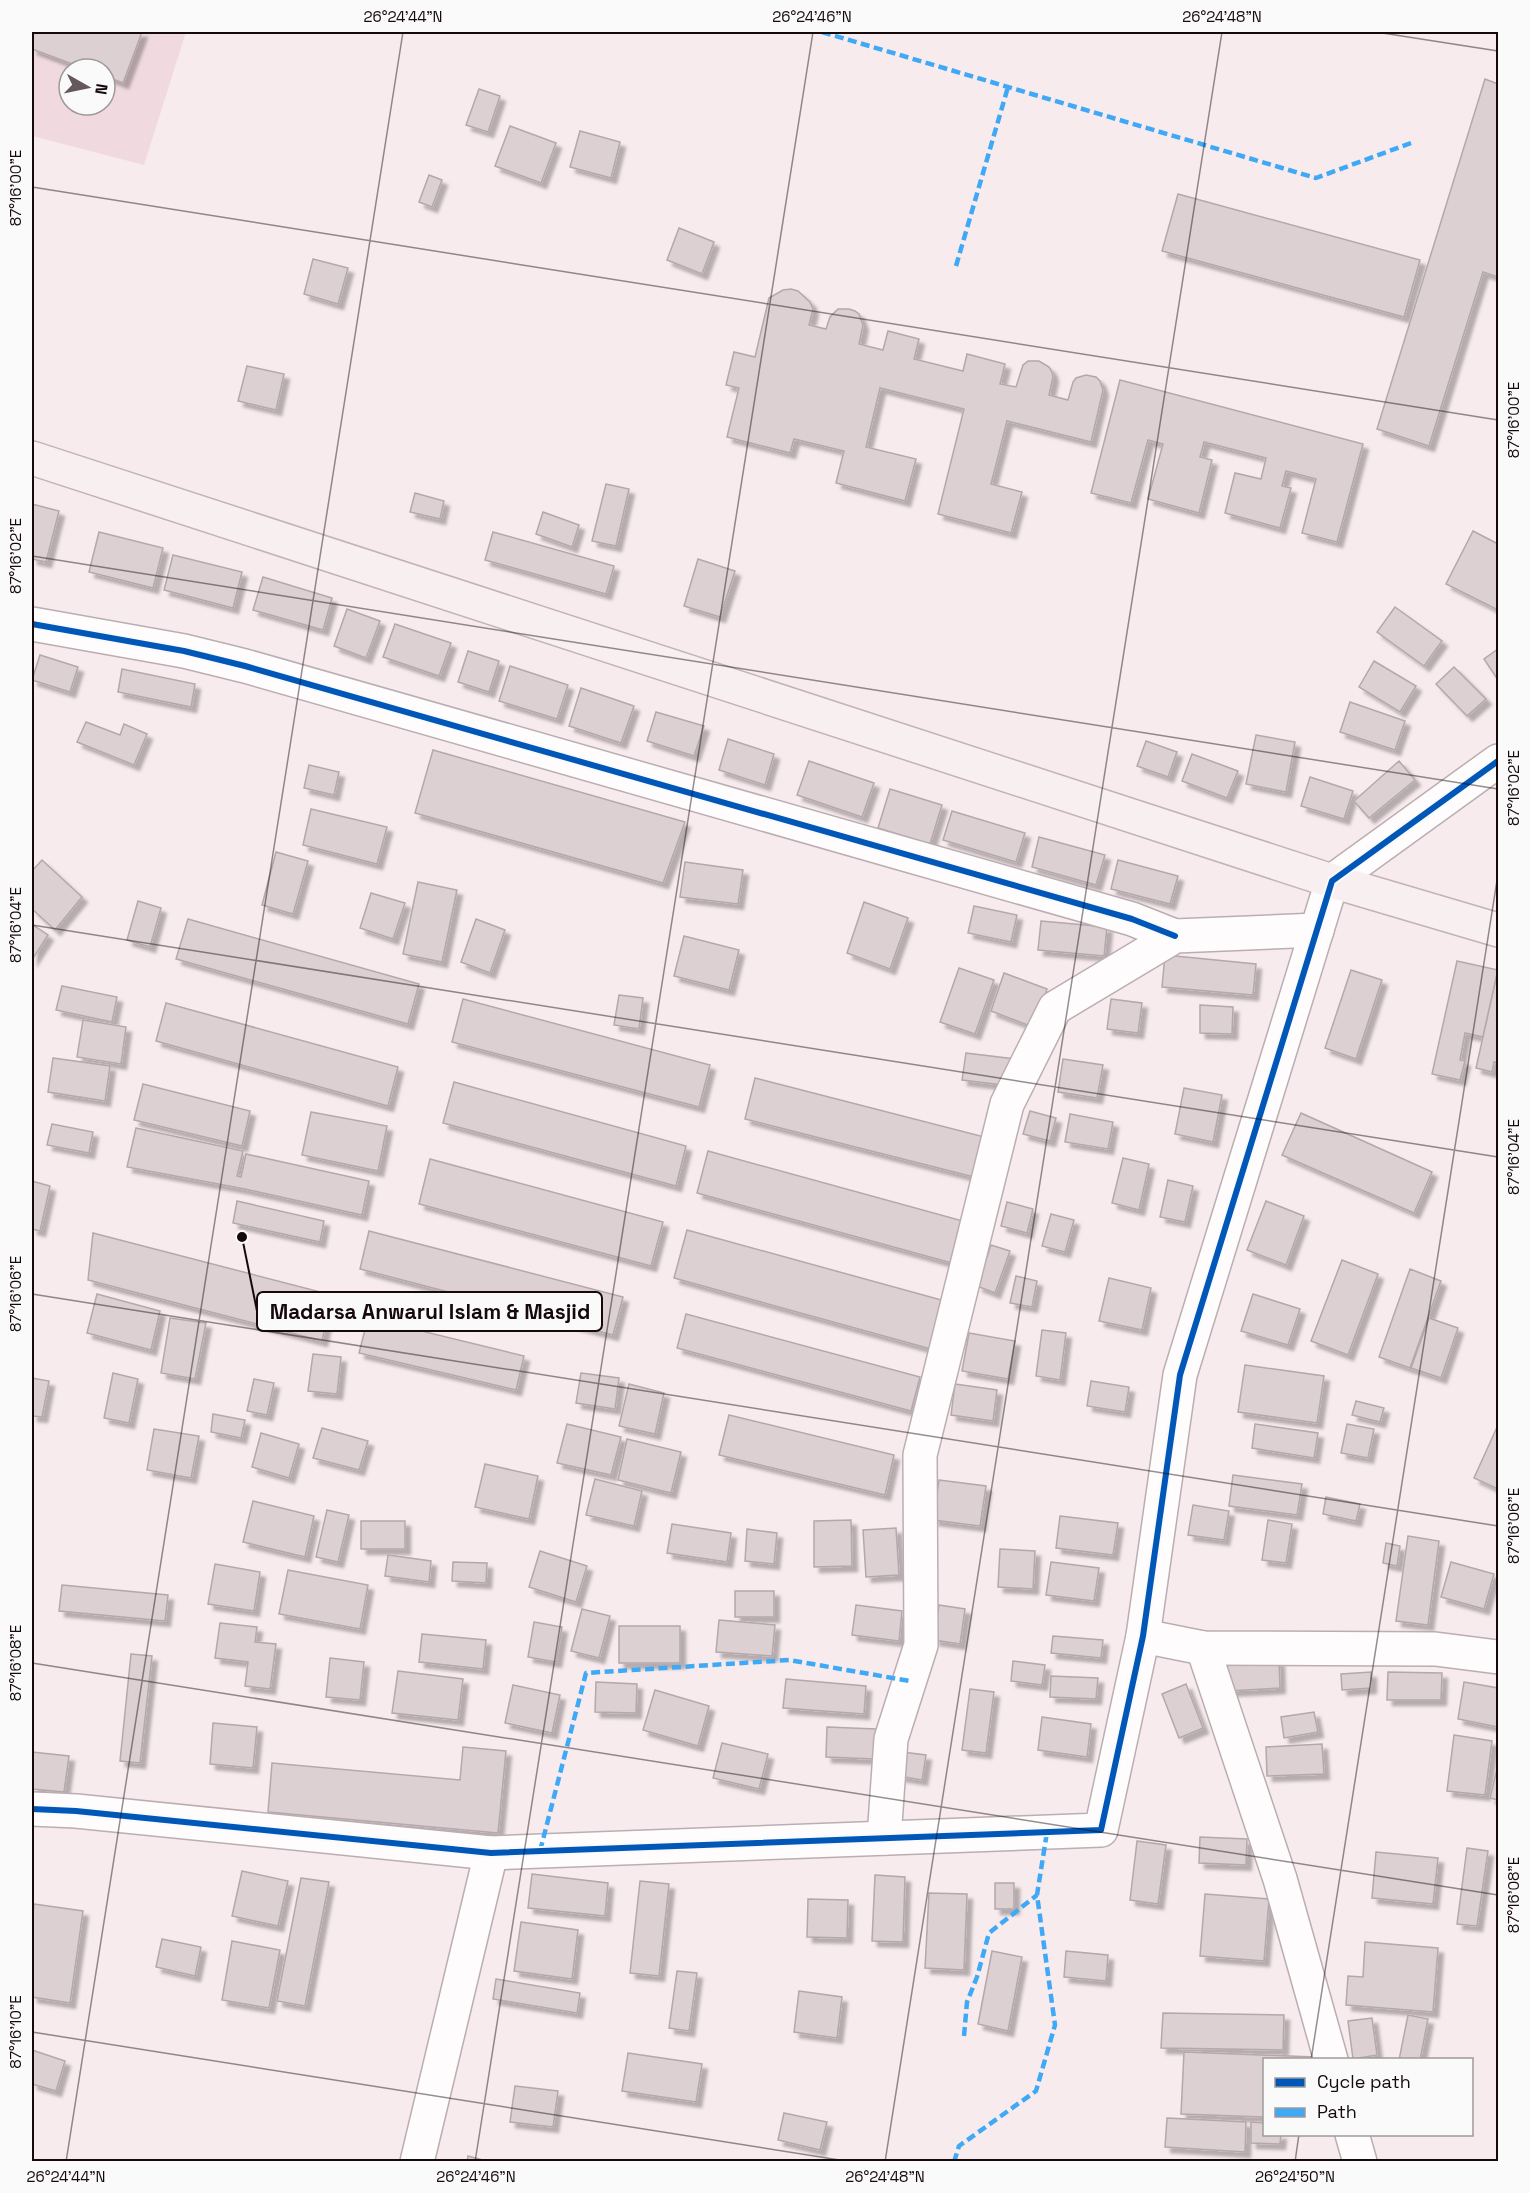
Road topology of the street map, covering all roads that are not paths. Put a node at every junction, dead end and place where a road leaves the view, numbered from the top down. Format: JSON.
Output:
{"nodes":[{"id":1,"x":32,"y":458,"type":"edge"},
{"id":2,"x":32,"y":624,"type":"edge"},
{"id":3,"x":1498,"y":761,"type":"edge"},
{"id":4,"x":1332,"y":881,"type":"junction"},
{"id":5,"x":1317,"y":930,"type":"junction"},
{"id":6,"x":1498,"y":930,"type":"edge"},
{"id":7,"x":1175,"y":936,"type":"junction"},
{"id":8,"x":1143,"y":1636,"type":"junction"},
{"id":9,"x":1203,"y":1648,"type":"junction"},
{"id":10,"x":1498,"y":1657,"type":"edge"},
{"id":11,"x":32,"y":1809,"type":"edge"},
{"id":12,"x":884,"y":1838,"type":"junction"},
{"id":13,"x":491,"y":1853,"type":"junction"},
{"id":14,"x":1330,"y":2058,"type":"edge"},
{"id":15,"x":1353,"y":2136,"type":"edge"},
{"id":16,"x":417,"y":2162,"type":"edge"},
{"id":17,"x":1360,"y":2162,"type":"edge"}],
"edges":[{"from":1,"to":4,"type":"main road"},
{"from":2,"to":7,"type":"street"},
{"from":3,"to":4,"type":"street"},
{"from":4,"to":5,"type":"street"},
{"from":4,"to":6,"type":"main road"},
{"from":5,"to":7,"type":"street"},
{"from":5,"to":8,"type":"street"},
{"from":7,"to":12,"type":"street"},
{"from":8,"to":9,"type":"street"},
{"from":8,"to":12,"type":"street"},
{"from":9,"to":10,"type":"street"},
{"from":9,"to":14,"type":"street"},
{"from":11,"to":13,"type":"street"},
{"from":12,"to":13,"type":"street"},
{"from":13,"to":16,"type":"street"},
{"from":15,"to":17,"type":"street"}]}
